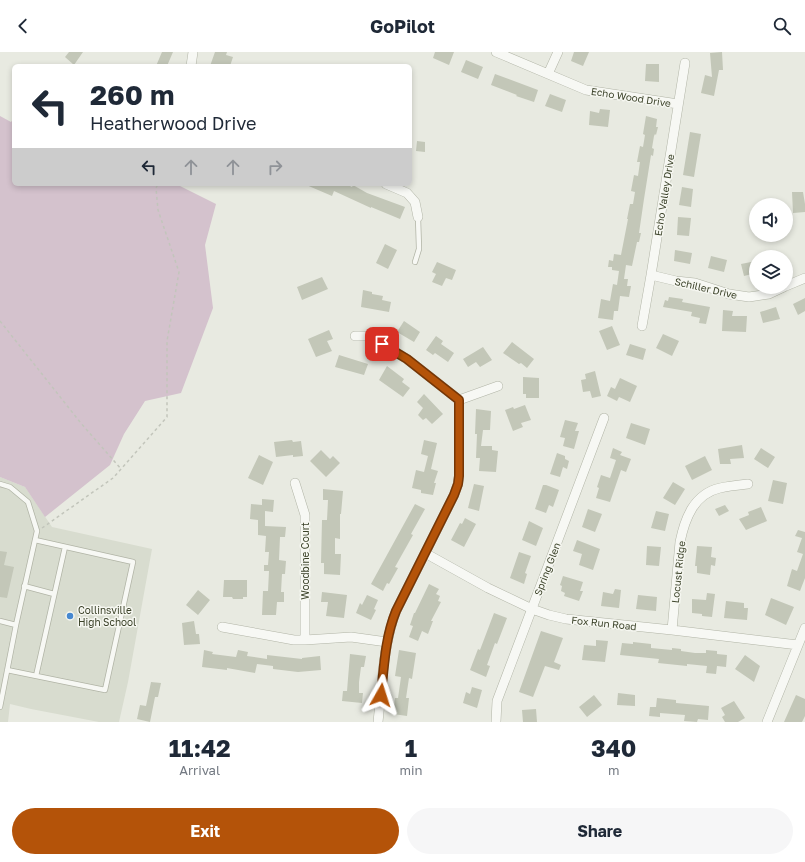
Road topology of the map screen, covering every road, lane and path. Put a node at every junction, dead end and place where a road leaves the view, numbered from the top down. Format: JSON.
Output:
{"nodes":[{"id":1,"x":193,"y":52,"type":"edge"},
{"id":2,"x":496,"y":52,"type":"edge"},
{"id":3,"x":558,"y":52,"type":"edge"},
{"id":4,"x":685,"y":63,"type":"dead end"},
{"id":5,"x":191,"y":64,"type":"edge"},
{"id":6,"x":548,"y":74,"type":"junction"},
{"id":7,"x":678,"y":104,"type":"junction"},
{"id":8,"x":157,"y":186,"type":"edge"},
{"id":9,"x":391,"y":186,"type":"edge"},
{"id":10,"x":418,"y":217,"type":"joint"},
{"id":11,"x":414,"y":262,"type":"dead end"},
{"id":12,"x":651,"y":275,"type":"junction"},
{"id":13,"x":805,"y":278,"type":"edge"},
{"id":14,"x":793,"y":283,"type":"edge"},
{"id":15,"x":769,"y":294,"type":"edge"},
{"id":16,"x":0,"y":321,"type":"edge"},
{"id":17,"x":642,"y":326,"type":"dead end"},
{"id":18,"x":355,"y":336,"type":"dead end"},
{"id":19,"x":498,"y":386,"type":"dead end"},
{"id":20,"x":459,"y":400,"type":"junction"},
{"id":21,"x":604,"y":418,"type":"dead end"},
{"id":22,"x":121,"y":469,"type":"junction"},
{"id":23,"x":296,"y":483,"type":"dead end"},
{"id":24,"x":0,"y":484,"type":"edge"},
{"id":25,"x":748,"y":484,"type":"dead end"},
{"id":26,"x":37,"y":531,"type":"junction"},
{"id":27,"x":35,"y":540,"type":"junction"},
{"id":28,"x":65,"y":547,"type":"junction"},
{"id":29,"x":425,"y":553,"type":"junction"},
{"id":30,"x":24,"y":586,"type":"junction"},
{"id":31,"x":54,"y":594,"type":"junction"},
{"id":32,"x":532,"y":609,"type":"junction"},
{"id":33,"x":0,"y":622,"type":"edge"},
{"id":34,"x":16,"y":625,"type":"junction"},
{"id":35,"x":222,"y":627,"type":"dead end"},
{"id":36,"x":805,"y":628,"type":"edge"},
{"id":37,"x":672,"y":630,"type":"junction"},
{"id":38,"x":305,"y":640,"type":"junction"},
{"id":39,"x":387,"y":642,"type":"junction"},
{"id":40,"x":798,"y":645,"type":"junction"},
{"id":41,"x":7,"y":670,"type":"junction"},
{"id":42,"x":36,"y":676,"type":"junction"},
{"id":43,"x":0,"y":707,"type":"edge"},
{"id":44,"x":378,"y":722,"type":"edge"},
{"id":45,"x":496,"y":722,"type":"edge"},
{"id":46,"x":767,"y":722,"type":"edge"}],
"edges":[{"from":1,"to":5,"type":"street"},
{"from":2,"to":6,"type":"street","name":"Echo Wood Drive"},
{"from":3,"to":6,"type":"street"},
{"from":4,"to":7,"type":"street","name":"Echo Valley Drive"},
{"from":6,"to":7,"type":"street","name":"Echo Wood Drive"},
{"from":7,"to":12,"type":"street","name":"Echo Valley Drive"},
{"from":8,"to":22,"type":"path"},
{"from":9,"to":10,"type":"street"},
{"from":10,"to":11,"type":"lane"},
{"from":12,"to":15,"type":"street","name":"Schiller Drive"},
{"from":12,"to":17,"type":"street","name":"Echo Valley Drive"},
{"from":13,"to":14,"type":"street","name":"Schiller Drive"},
{"from":16,"to":22,"type":"path"},
{"from":18,"to":20,"type":"street"},
{"from":19,"to":20,"type":"street"},
{"from":20,"to":29,"type":"street"},
{"from":21,"to":32,"type":"street","name":"Spring Glen"},
{"from":22,"to":26,"type":"path"},
{"from":23,"to":38,"type":"street","name":"Woodbine Court"},
{"from":24,"to":26,"type":"lane"},
{"from":25,"to":37,"type":"street","name":"Locust Ridge"},
{"from":26,"to":27,"type":"lane"},
{"from":27,"to":28,"type":"lane"},
{"from":27,"to":30,"type":"lane"},
{"from":28,"to":31,"type":"lane"},
{"from":28,"to":42,"type":"lane"},
{"from":29,"to":32,"type":"street","name":"Fox Run Road"},
{"from":29,"to":39,"type":"street"},
{"from":30,"to":31,"type":"lane"},
{"from":30,"to":34,"type":"lane"},
{"from":31,"to":42,"type":"lane"},
{"from":32,"to":37,"type":"street","name":"Fox Run Road"},
{"from":32,"to":45,"type":"street","name":"Spring Glen"},
{"from":33,"to":34,"type":"lane"},
{"from":34,"to":41,"type":"lane"},
{"from":35,"to":38,"type":"street"},
{"from":36,"to":40,"type":"street"},
{"from":37,"to":40,"type":"street","name":"Fox Run Road"},
{"from":38,"to":39,"type":"street"},
{"from":39,"to":44,"type":"street"},
{"from":40,"to":46,"type":"street"},
{"from":41,"to":42,"type":"lane"},
{"from":41,"to":43,"type":"lane"}]}
